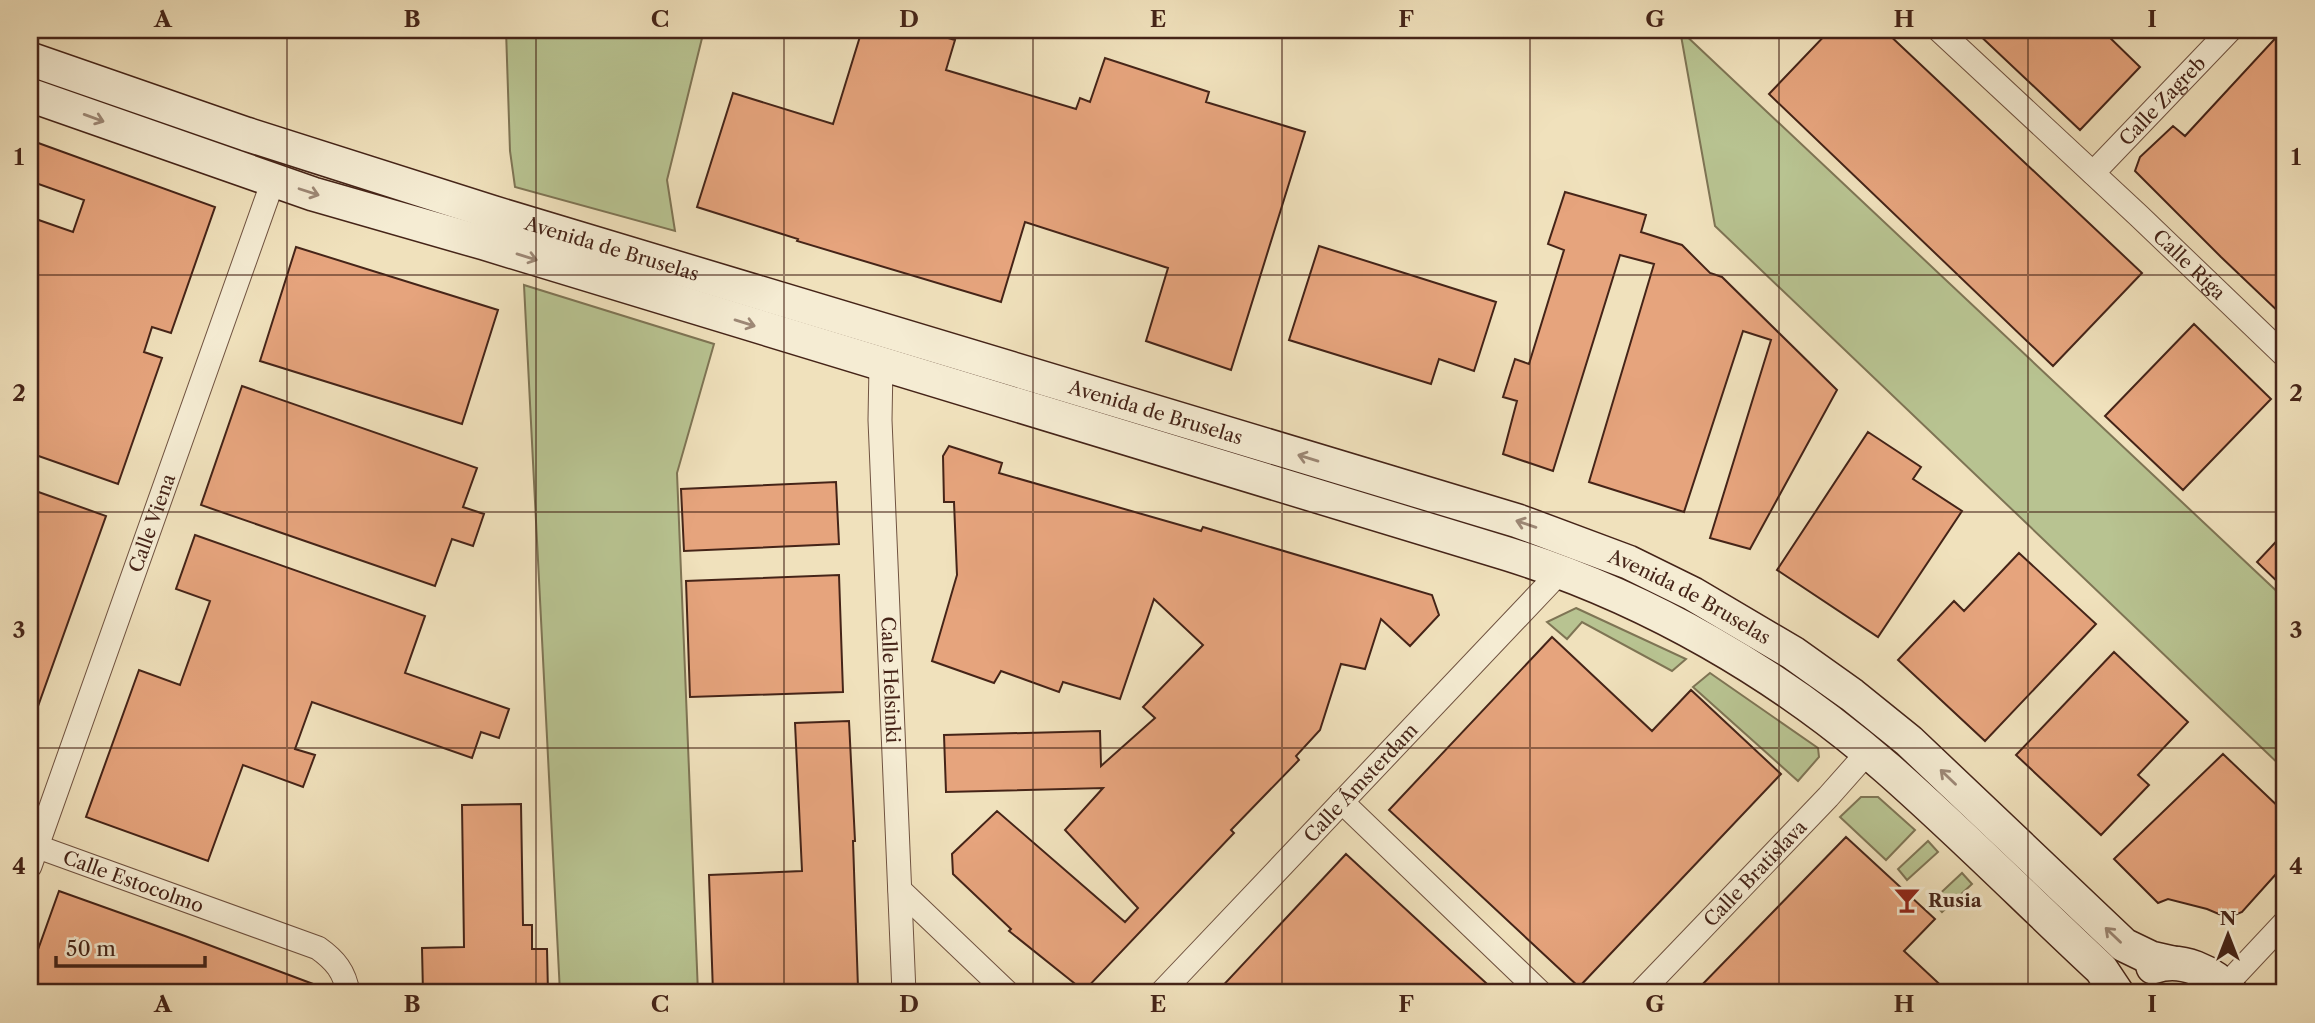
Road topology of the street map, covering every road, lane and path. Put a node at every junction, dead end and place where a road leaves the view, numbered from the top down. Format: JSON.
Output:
{"nodes":[{"id":1,"x":1939,"y":30,"type":"edge"},
{"id":2,"x":2230,"y":30,"type":"edge"},
{"id":3,"x":30,"y":59,"type":"edge"},
{"id":4,"x":30,"y":95,"type":"edge"},
{"id":5,"x":285,"y":147,"type":"junction"},
{"id":6,"x":2093,"y":173,"type":"junction"},
{"id":7,"x":273,"y":181,"type":"junction"},
{"id":8,"x":488,"y":228,"type":"junction"},
{"id":9,"x":889,"y":332,"type":"junction"},
{"id":10,"x":2285,"y":356,"type":"edge"},
{"id":11,"x":881,"y":365,"type":"junction"},
{"id":12,"x":1575,"y":541,"type":"junction"},
{"id":13,"x":1560,"y":572,"type":"junction"},
{"id":14,"x":1891,"y":726,"type":"junction"},
{"id":15,"x":1867,"y":752,"type":"junction"},
{"id":16,"x":1342,"y":802,"type":"junction"},
{"id":17,"x":32,"y":853,"type":"edge"},
{"id":18,"x":900,"y":891,"type":"junction"},
{"id":19,"x":2285,"y":922,"type":"edge"},
{"id":20,"x":2173,"y":963,"type":"junction"},
{"id":21,"x":2228,"y":990,"type":"edge"},
{"id":22,"x":348,"y":993,"type":"edge"},
{"id":23,"x":904,"y":993,"type":"edge"},
{"id":24,"x":1008,"y":993,"type":"edge"},
{"id":25,"x":1161,"y":993,"type":"edge"},
{"id":26,"x":1541,"y":993,"type":"edge"},
{"id":27,"x":1640,"y":993,"type":"edge"},
{"id":28,"x":2117,"y":993,"type":"edge"},
{"id":29,"x":2126,"y":993,"type":"edge"}],
"edges":[{"from":1,"to":6,"type":"street","name":"Calle Riga"},
{"from":2,"to":6,"type":"street","name":"Calle Zagreb"},
{"from":3,"to":5,"type":"main road","name":"Avenida de Bruselas"},
{"from":4,"to":7,"type":"main road","name":"Avenida de Bruselas","one_way":true},
{"from":5,"to":7,"type":"main road"},
{"from":5,"to":8,"type":"main road","name":"Avenida de Bruselas"},
{"from":6,"to":10,"type":"street","name":"Calle Riga"},
{"from":7,"to":8,"type":"main road","name":"Avenida de Bruselas","one_way":true},
{"from":7,"to":17,"type":"street","name":"Calle Viena"},
{"from":8,"to":9,"type":"main road","name":"Avenida de Bruselas"},
{"from":8,"to":11,"type":"main road","name":"Avenida de Bruselas","one_way":true},
{"from":9,"to":11,"type":"main road"},
{"from":12,"to":9,"type":"main road","name":"Avenida de Bruselas","one_way":true},
{"from":11,"to":13,"type":"main road","name":"Avenida de Bruselas"},
{"from":11,"to":18,"type":"street","name":"Calle Helsinki"},
{"from":12,"to":13,"type":"main road"},
{"from":12,"to":14,"type":"main road","name":"Avenida de Bruselas"},
{"from":13,"to":15,"type":"main road","name":"Avenida de Bruselas"},
{"from":13,"to":16,"type":"street","name":"Calle Ámsterdam"},
{"from":14,"to":15,"type":"main road"},
{"from":20,"to":14,"type":"main road","name":"Avenida de Bruselas","one_way":true},
{"from":15,"to":27,"type":"street","name":"Calle Bratislava"},
{"from":15,"to":28,"type":"main road","name":"Avenida de Bruselas"},
{"from":16,"to":25,"type":"street","name":"Calle Ámsterdam"},
{"from":16,"to":26,"type":"street"},
{"from":17,"to":22,"type":"street","name":"Calle Estocolmo"},
{"from":18,"to":23,"type":"street","name":"Calle Helsinki"},
{"from":18,"to":24,"type":"street"},
{"from":19,"to":21,"type":"street"},
{"from":20,"to":21,"type":"main road","name":"Avenida de Bruselas"},
{"from":20,"to":29,"type":"main road"}]}
